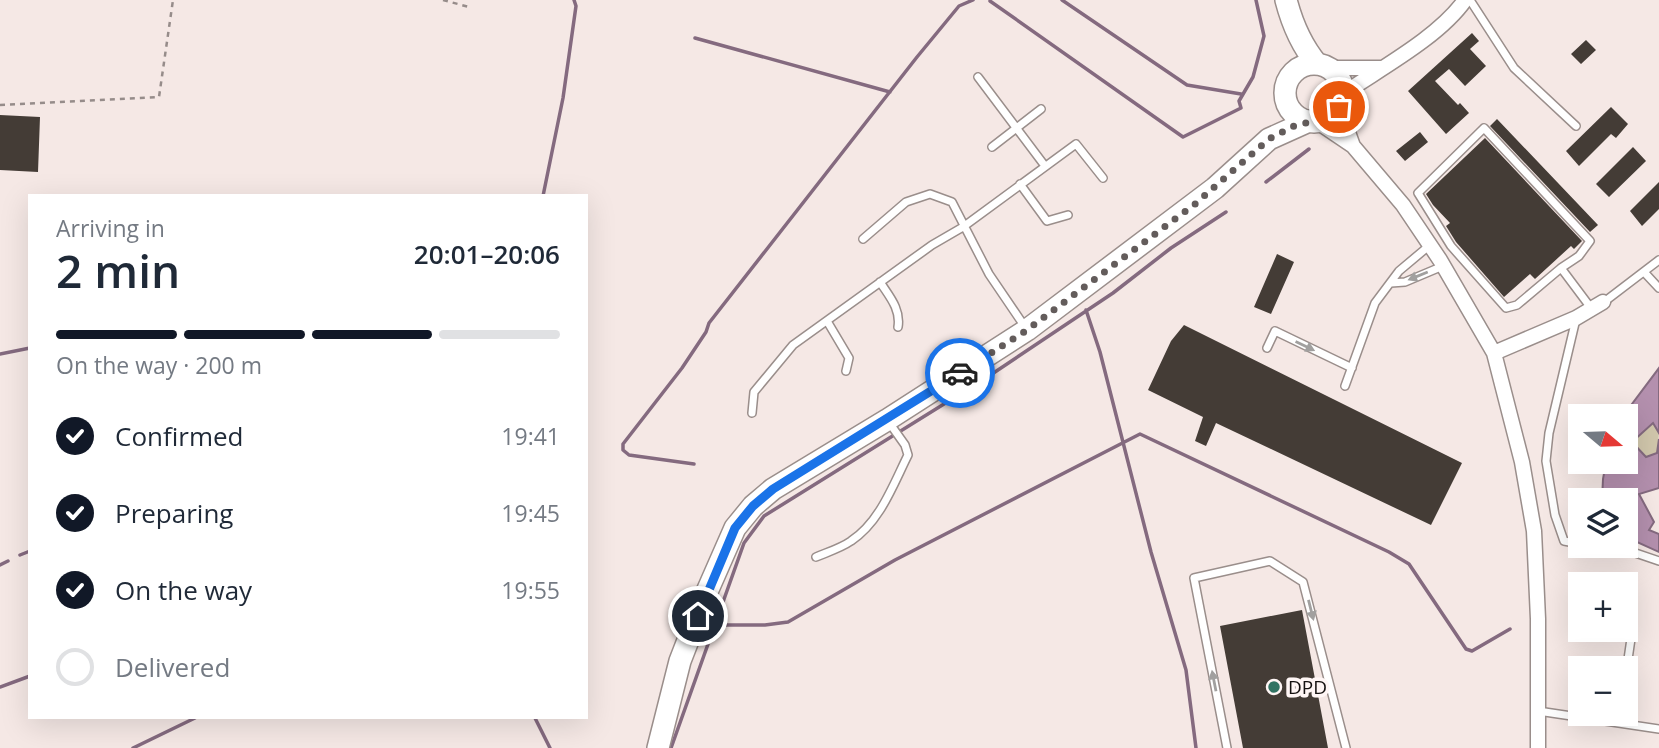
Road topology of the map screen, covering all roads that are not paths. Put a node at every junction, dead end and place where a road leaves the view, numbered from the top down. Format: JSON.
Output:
{"nodes":[{"id":1,"x":1286,"y":0,"type":"edge"},
{"id":2,"x":1467,"y":0,"type":"edge"},
{"id":3,"x":1291,"y":21,"type":"junction"},
{"id":4,"x":1324,"y":66,"type":"junction"},
{"id":5,"x":1381,"y":68,"type":"junction"},
{"id":6,"x":978,"y":77,"type":"dead end"},
{"id":7,"x":1287,"y":90,"type":"junction"},
{"id":8,"x":1341,"y":100,"type":"junction"},
{"id":9,"x":1041,"y":109,"type":"dead end"},
{"id":10,"x":1312,"y":121,"type":"junction"},
{"id":11,"x":1576,"y":126,"type":"dead end"},
{"id":12,"x":1016,"y":128,"type":"junction"},
{"id":13,"x":1269,"y":139,"type":"junction"},
{"id":14,"x":1353,"y":146,"type":"junction"},
{"id":15,"x":992,"y":147,"type":"dead end"},
{"id":16,"x":1045,"y":166,"type":"junction"},
{"id":17,"x":1103,"y":178,"type":"dead end"},
{"id":18,"x":1020,"y":184,"type":"junction"},
{"id":19,"x":1068,"y":215,"type":"dead end"},
{"id":20,"x":963,"y":227,"type":"junction"},
{"id":21,"x":863,"y":239,"type":"dead end"},
{"id":22,"x":1430,"y":245,"type":"junction"},
{"id":23,"x":1659,"y":260,"type":"edge"},
{"id":24,"x":1443,"y":266,"type":"junction"},
{"id":25,"x":1561,"y":268,"type":"junction"},
{"id":26,"x":1644,"y":272,"type":"junction"},
{"id":27,"x":880,"y":282,"type":"junction"},
{"id":28,"x":1391,"y":283,"type":"junction"},
{"id":29,"x":1659,"y":288,"type":"edge"},
{"id":30,"x":1597,"y":306,"type":"junction"},
{"id":31,"x":1576,"y":318,"type":"junction"},
{"id":32,"x":827,"y":321,"type":"junction"},
{"id":33,"x":898,"y":327,"type":"dead end"},
{"id":34,"x":1027,"y":330,"type":"junction"},
{"id":35,"x":1267,"y":348,"type":"dead end"},
{"id":36,"x":1494,"y":353,"type":"junction"},
{"id":37,"x":1352,"y":368,"type":"junction"},
{"id":38,"x":846,"y":371,"type":"dead end"},
{"id":39,"x":1345,"y":386,"type":"dead end"},
{"id":40,"x":752,"y":413,"type":"dead end"},
{"id":41,"x":891,"y":426,"type":"junction"},
{"id":42,"x":1568,"y":542,"type":"edge"},
{"id":43,"x":1638,"y":554,"type":"edge"},
{"id":44,"x":816,"y":556,"type":"dead end"},
{"id":45,"x":1659,"y":561,"type":"edge"},
{"id":46,"x":1538,"y":711,"type":"junction"},
{"id":47,"x":1568,"y":714,"type":"edge"},
{"id":48,"x":1638,"y":723,"type":"edge"},
{"id":49,"x":1659,"y":729,"type":"edge"},
{"id":50,"x":658,"y":748,"type":"edge"},
{"id":51,"x":1227,"y":748,"type":"edge"},
{"id":52,"x":1346,"y":748,"type":"edge"},
{"id":53,"x":1538,"y":748,"type":"edge"}],
"edges":[{"from":1,"to":3,"type":"main road"},
{"from":2,"to":5,"type":"street"},
{"from":2,"to":11,"type":"lane"},
{"from":3,"to":4,"type":"main road"},
{"from":3,"to":7,"type":"main road"},
{"from":4,"to":5,"type":"street"},
{"from":4,"to":7,"type":"main road"},
{"from":4,"to":8,"type":"main road"},
{"from":5,"to":8,"type":"street"},
{"from":6,"to":12,"type":"lane"},
{"from":7,"to":10,"type":"main road"},
{"from":7,"to":13,"type":"main road"},
{"from":8,"to":10,"type":"main road"},
{"from":8,"to":14,"type":"street"},
{"from":9,"to":12,"type":"lane"},
{"from":10,"to":13,"type":"main road"},
{"from":10,"to":14,"type":"street"},
{"from":12,"to":15,"type":"lane"},
{"from":12,"to":16,"type":"lane"},
{"from":13,"to":34,"type":"main road"},
{"from":14,"to":22,"type":"street"},
{"from":16,"to":17,"type":"lane"},
{"from":16,"to":18,"type":"lane"},
{"from":18,"to":19,"type":"lane"},
{"from":18,"to":20,"type":"lane"},
{"from":20,"to":21,"type":"lane"},
{"from":20,"to":27,"type":"lane"},
{"from":20,"to":34,"type":"lane"},
{"from":22,"to":24,"type":"street"},
{"from":22,"to":28,"type":"lane"},
{"from":23,"to":26,"type":"lane"},
{"from":24,"to":28,"type":"lane","one_way":true},
{"from":24,"to":36,"type":"street"},
{"from":25,"to":25,"type":"lane"},
{"from":25,"to":30,"type":"lane"},
{"from":26,"to":29,"type":"lane"},
{"from":26,"to":30,"type":"lane"},
{"from":27,"to":32,"type":"lane"},
{"from":27,"to":33,"type":"lane"},
{"from":28,"to":37,"type":"lane"},
{"from":30,"to":31,"type":"street"},
{"from":31,"to":36,"type":"street"},
{"from":31,"to":42,"type":"lane"},
{"from":32,"to":38,"type":"lane"},
{"from":32,"to":40,"type":"lane"},
{"from":34,"to":41,"type":"main road"},
{"from":35,"to":37,"type":"lane","one_way":true},
{"from":36,"to":46,"type":"street"},
{"from":37,"to":39,"type":"lane"},
{"from":41,"to":44,"type":"lane"},
{"from":41,"to":50,"type":"main road"},
{"from":43,"to":45,"type":"lane"},
{"from":46,"to":47,"type":"lane"},
{"from":46,"to":53,"type":"street"},
{"from":48,"to":49,"type":"lane"},
{"from":51,"to":52,"type":"lane","one_way":true}]}
